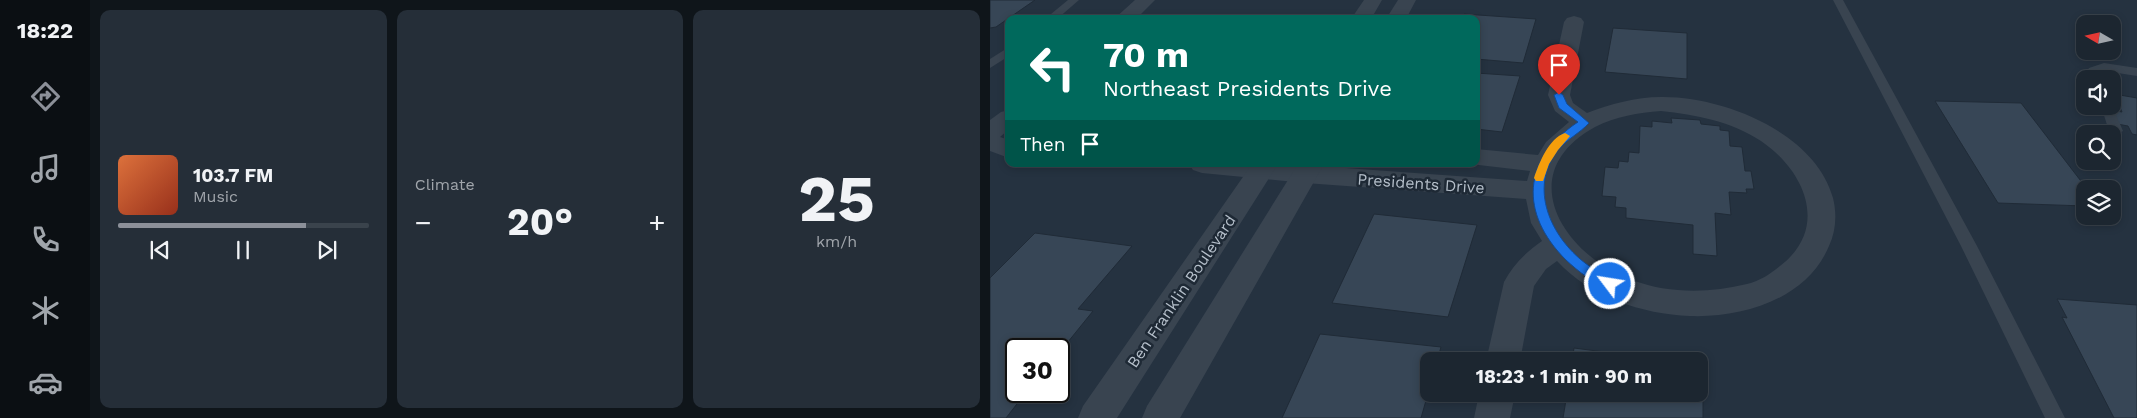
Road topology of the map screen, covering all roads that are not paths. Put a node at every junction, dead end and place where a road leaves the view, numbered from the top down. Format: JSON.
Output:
{"nodes":[{"id":1,"x":1074,"y":0,"type":"edge"},
{"id":2,"x":1146,"y":0,"type":"edge"},
{"id":3,"x":1373,"y":0,"type":"edge"},
{"id":4,"x":1407,"y":0,"type":"edge"},
{"id":5,"x":1838,"y":0,"type":"edge"},
{"id":6,"x":1055,"y":15,"type":"edge"},
{"id":7,"x":1129,"y":15,"type":"edge"},
{"id":8,"x":1364,"y":15,"type":"edge"},
{"id":9,"x":1398,"y":15,"type":"edge"},
{"id":10,"x":1574,"y":22,"type":"dead end"},
{"id":11,"x":1005,"y":53,"type":"edge"},
{"id":12,"x":990,"y":64,"type":"edge"},
{"id":13,"x":2096,"y":70,"type":"edge"},
{"id":14,"x":2137,"y":72,"type":"edge"},
{"id":15,"x":1005,"y":119,"type":"edge"},
{"id":16,"x":1584,"y":123,"type":"junction"},
{"id":17,"x":990,"y":132,"type":"edge"},
{"id":18,"x":1005,"y":133,"type":"edge"},
{"id":19,"x":990,"y":136,"type":"edge"},
{"id":20,"x":990,"y":142,"type":"edge"},
{"id":21,"x":1005,"y":148,"type":"edge"},
{"id":22,"x":1480,"y":157,"type":"edge"},
{"id":23,"x":1544,"y":164,"type":"junction"},
{"id":24,"x":1263,"y":167,"type":"edge"},
{"id":25,"x":1308,"y":169,"type":"edge"},
{"id":26,"x":1538,"y":191,"type":"junction"},
{"id":27,"x":1558,"y":244,"type":"junction"},
{"id":28,"x":1505,"y":352,"type":"edge"},
{"id":29,"x":1495,"y":402,"type":"edge"},
{"id":30,"x":1096,"y":418,"type":"edge"},
{"id":31,"x":1160,"y":418,"type":"edge"},
{"id":32,"x":1492,"y":418,"type":"edge"},
{"id":33,"x":2055,"y":418,"type":"edge"}],
"edges":[{"from":1,"to":6,"type":"lane"},
{"from":2,"to":7,"type":"street"},
{"from":3,"to":8,"type":"street"},
{"from":4,"to":9,"type":"street"},
{"from":5,"to":33,"type":"lane"},
{"from":10,"to":16,"type":"street"},
{"from":11,"to":12,"type":"lane"},
{"from":13,"to":14,"type":"lane"},
{"from":15,"to":17,"type":"street"},
{"from":16,"to":23,"type":"street"},
{"from":16,"to":27,"type":"street"},
{"from":18,"to":19,"type":"street"},
{"from":20,"to":21,"type":"street"},
{"from":22,"to":23,"type":"street","name":"Presidents Drive"},
{"from":23,"to":26,"type":"street"},
{"from":24,"to":25,"type":"street","name":"Presidents Drive"},
{"from":24,"to":30,"type":"street","name":"Ben Franklin Boulevard"},
{"from":25,"to":26,"type":"street","name":"Presidents Drive"},
{"from":25,"to":31,"type":"street"},
{"from":26,"to":27,"type":"street"},
{"from":27,"to":28,"type":"street"},
{"from":29,"to":32,"type":"street"}]}
